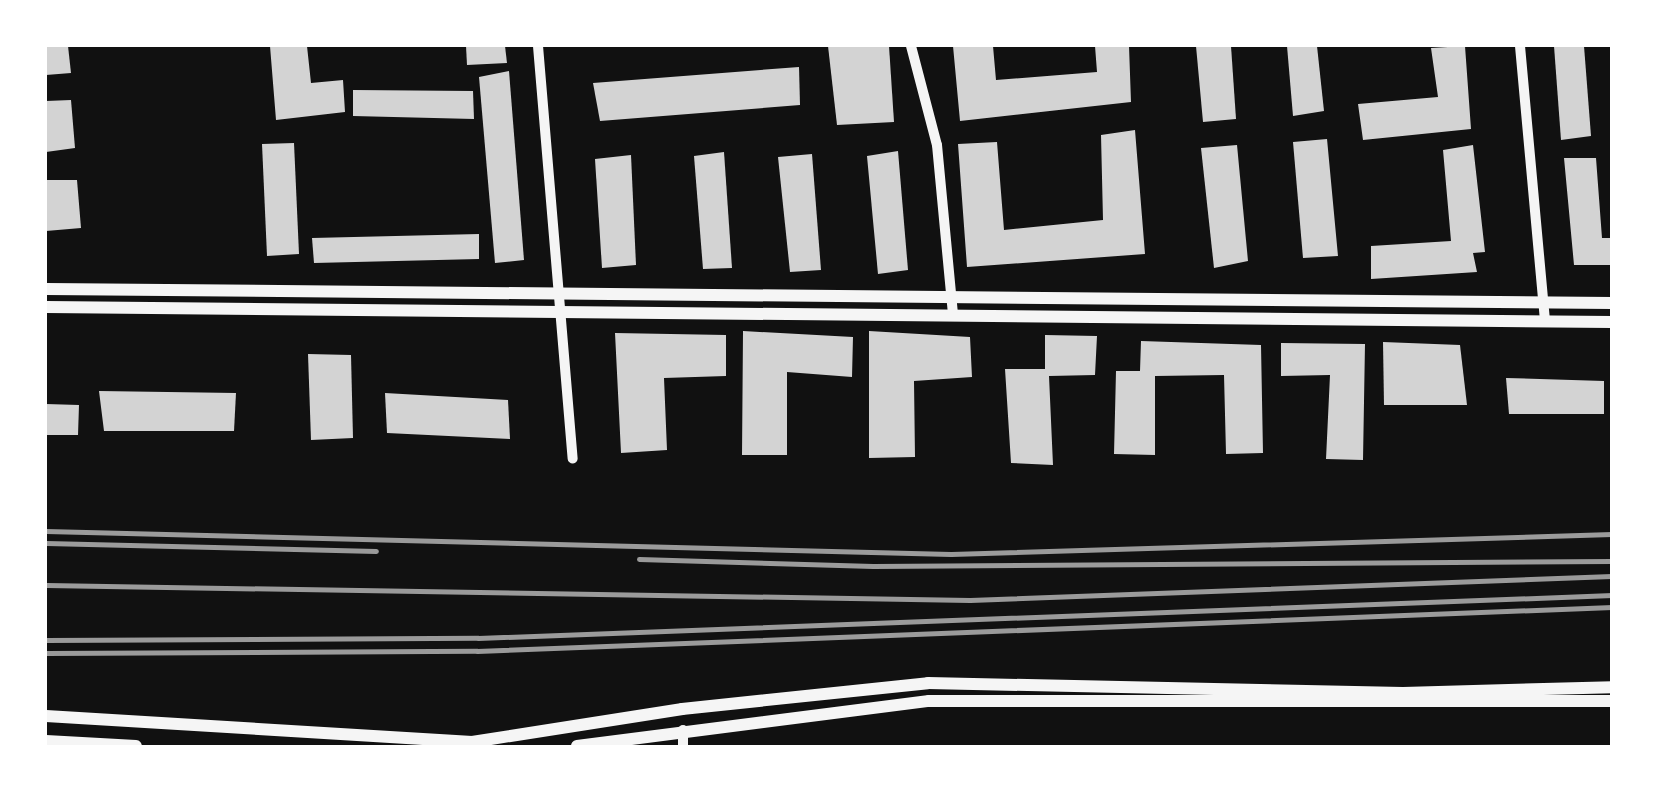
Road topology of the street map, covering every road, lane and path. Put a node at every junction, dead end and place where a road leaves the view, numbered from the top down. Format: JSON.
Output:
{"nodes":[{"id":1,"x":538,"y":46,"type":"edge"},
{"id":2,"x":911,"y":46,"type":"edge"},
{"id":3,"x":1520,"y":46,"type":"edge"},
{"id":4,"x":46,"y":289,"type":"edge"},
{"id":5,"x":559,"y":292,"type":"junction"},
{"id":6,"x":951,"y":295,"type":"junction"},
{"id":7,"x":1543,"y":303,"type":"junction"},
{"id":8,"x":1612,"y":303,"type":"edge"},
{"id":9,"x":46,"y":307,"type":"edge"},
{"id":10,"x":561,"y":314,"type":"junction"},
{"id":11,"x":953,"y":315,"type":"junction"},
{"id":12,"x":1545,"y":320,"type":"junction"},
{"id":13,"x":1612,"y":322,"type":"edge"},
{"id":14,"x":573,"y":459,"type":"dead end"},
{"id":15,"x":1612,"y":687,"type":"edge"},
{"id":16,"x":1612,"y":701,"type":"edge"},
{"id":17,"x":46,"y":713,"type":"edge"},
{"id":18,"x":683,"y":730,"type":"junction"},
{"id":19,"x":46,"y":744,"type":"edge"},
{"id":20,"x":136,"y":747,"type":"edge"},
{"id":21,"x":578,"y":747,"type":"edge"},
{"id":22,"x":683,"y":747,"type":"edge"}],
"edges":[{"from":1,"to":5,"type":"street"},
{"from":2,"to":6,"type":"street"},
{"from":3,"to":7,"type":"street"},
{"from":4,"to":5,"type":"main road"},
{"from":5,"to":6,"type":"main road"},
{"from":5,"to":10,"type":"street"},
{"from":6,"to":7,"type":"main road"},
{"from":6,"to":11,"type":"street"},
{"from":7,"to":8,"type":"main road"},
{"from":7,"to":12,"type":"street"},
{"from":9,"to":10,"type":"main road"},
{"from":10,"to":11,"type":"main road"},
{"from":10,"to":14,"type":"street"},
{"from":11,"to":12,"type":"main road"},
{"from":12,"to":13,"type":"main road"},
{"from":15,"to":17,"type":"main road"},
{"from":16,"to":18,"type":"main road"},
{"from":18,"to":21,"type":"main road"},
{"from":18,"to":22,"type":"street"},
{"from":19,"to":20,"type":"main road"}]}
